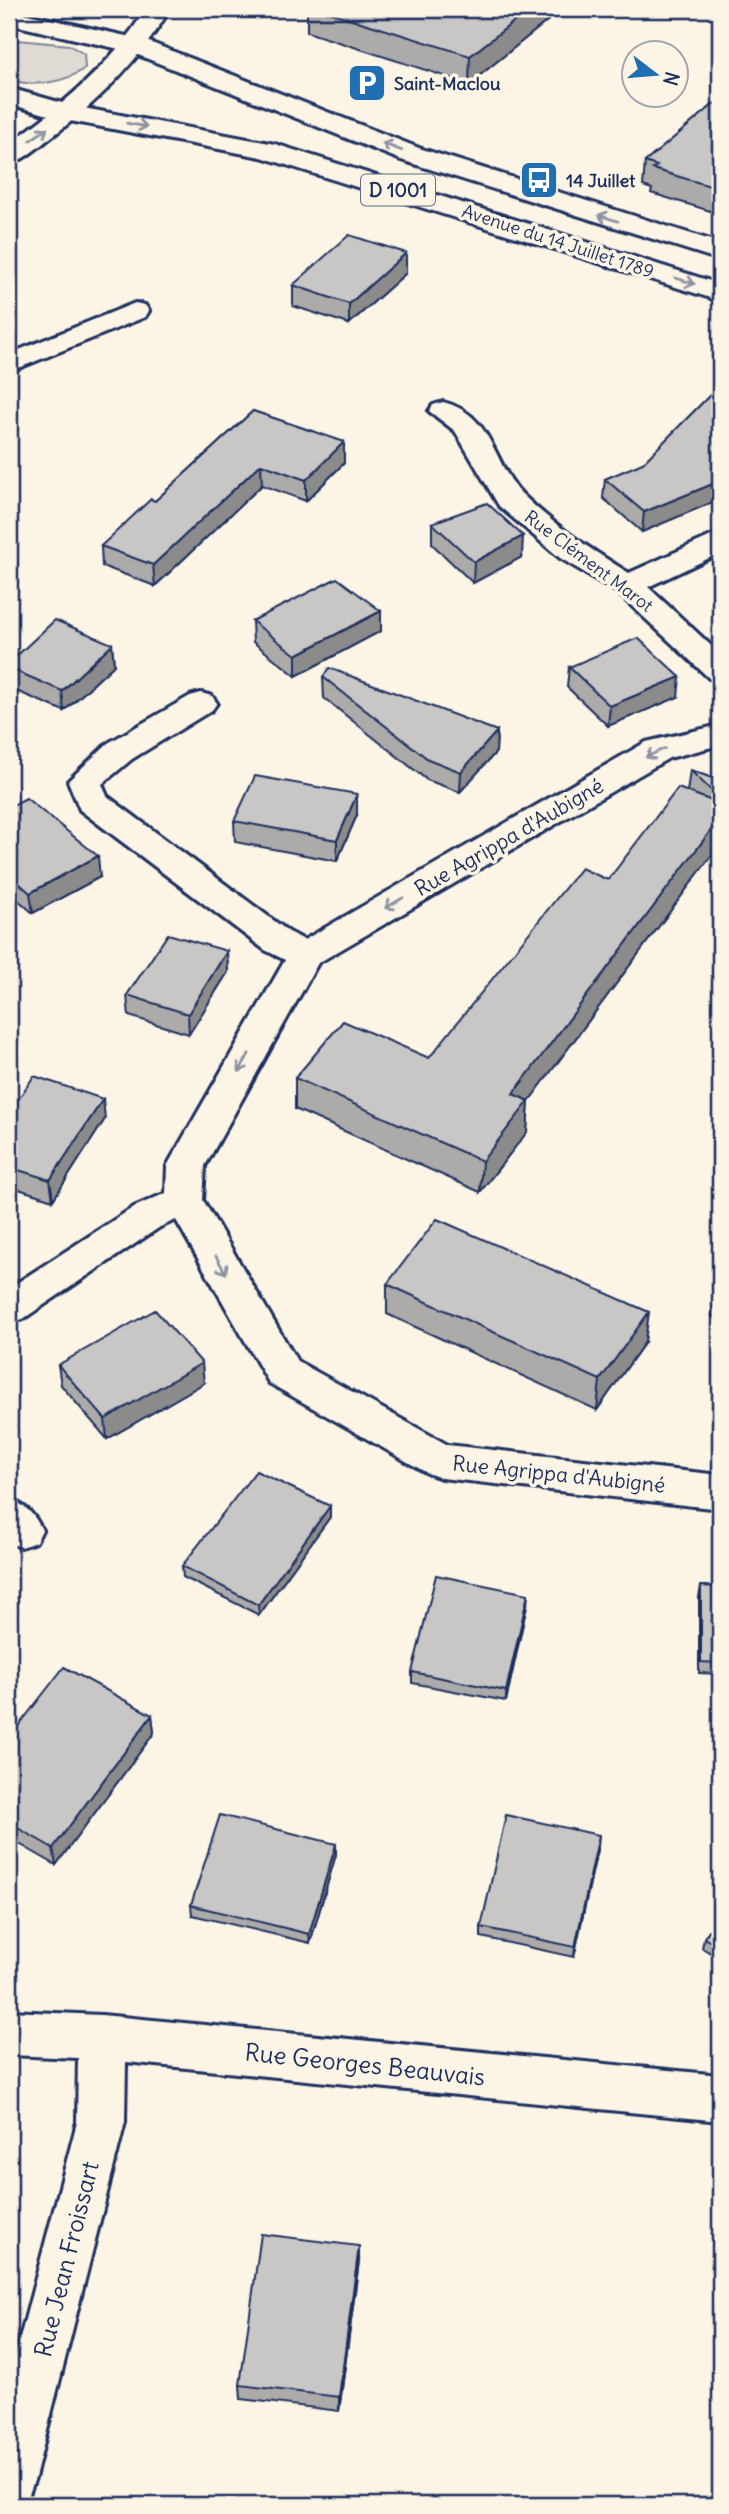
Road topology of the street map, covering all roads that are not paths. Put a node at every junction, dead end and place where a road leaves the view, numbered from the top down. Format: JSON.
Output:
{"nodes":[{"id":1,"x":16,"y":9,"type":"edge"},
{"id":2,"x":158,"y":9,"type":"edge"},
{"id":3,"x":9,"y":16,"type":"edge"},
{"id":4,"x":135,"y":45,"type":"junction"},
{"id":5,"x":9,"y":96,"type":"edge"},
{"id":6,"x":70,"y":113,"type":"junction"},
{"id":7,"x":9,"y":156,"type":"edge"},
{"id":8,"x":720,"y":253,"type":"edge"},
{"id":9,"x":720,"y":293,"type":"edge"},
{"id":10,"x":135,"y":311,"type":"dead end"},
{"id":11,"x":9,"y":364,"type":"edge"},
{"id":12,"x":443,"y":411,"type":"dead end"},
{"id":13,"x":720,"y":541,"type":"edge"},
{"id":14,"x":628,"y":585,"type":"junction"},
{"id":15,"x":720,"y":671,"type":"edge"},
{"id":16,"x":201,"y":703,"type":"dead end"},
{"id":17,"x":720,"y":735,"type":"edge"},
{"id":18,"x":304,"y":955,"type":"junction"},
{"id":19,"x":184,"y":1201,"type":"junction"},
{"id":20,"x":9,"y":1308,"type":"edge"},
{"id":21,"x":720,"y":1492,"type":"edge"},
{"id":22,"x":9,"y":2033,"type":"edge"},
{"id":23,"x":102,"y":2037,"type":"junction"},
{"id":24,"x":720,"y":2098,"type":"edge"},
{"id":25,"x":9,"y":2477,"type":"edge"}],
"edges":[{"from":1,"to":3,"type":"street"},
{"from":2,"to":4,"type":"street"},
{"from":3,"to":4,"type":"street","number":"D 1001"},
{"from":4,"to":6,"type":"street"},
{"from":8,"to":4,"type":"street","name":"Avenue du 14 Juillet 1789","number":"D 1001","one_way":true},
{"from":5,"to":6,"type":"street","number":"D 1001"},
{"from":7,"to":6,"type":"street","one_way":true},
{"from":6,"to":9,"type":"street","name":"Avenue du 14 Juillet 1789","number":"D 1001","one_way":true},
{"from":10,"to":11,"type":"street"},
{"from":12,"to":14,"type":"street","name":"Rue Clément Marot"},
{"from":13,"to":14,"type":"street"},
{"from":14,"to":15,"type":"street","name":"Rue Clément Marot"},
{"from":16,"to":18,"type":"street"},
{"from":17,"to":18,"type":"street","name":"Rue Agrippa d'Aubigné","one_way":true},
{"from":18,"to":19,"type":"street","one_way":true},
{"from":19,"to":20,"type":"street"},
{"from":19,"to":21,"type":"street","name":"Rue Agrippa d'Aubigné","one_way":true},
{"from":22,"to":23,"type":"street","name":"Rue Georges Beauvais"},
{"from":23,"to":24,"type":"street","name":"Rue Georges Beauvais"},
{"from":23,"to":25,"type":"street","name":"Rue Jean Froissart"}]}
